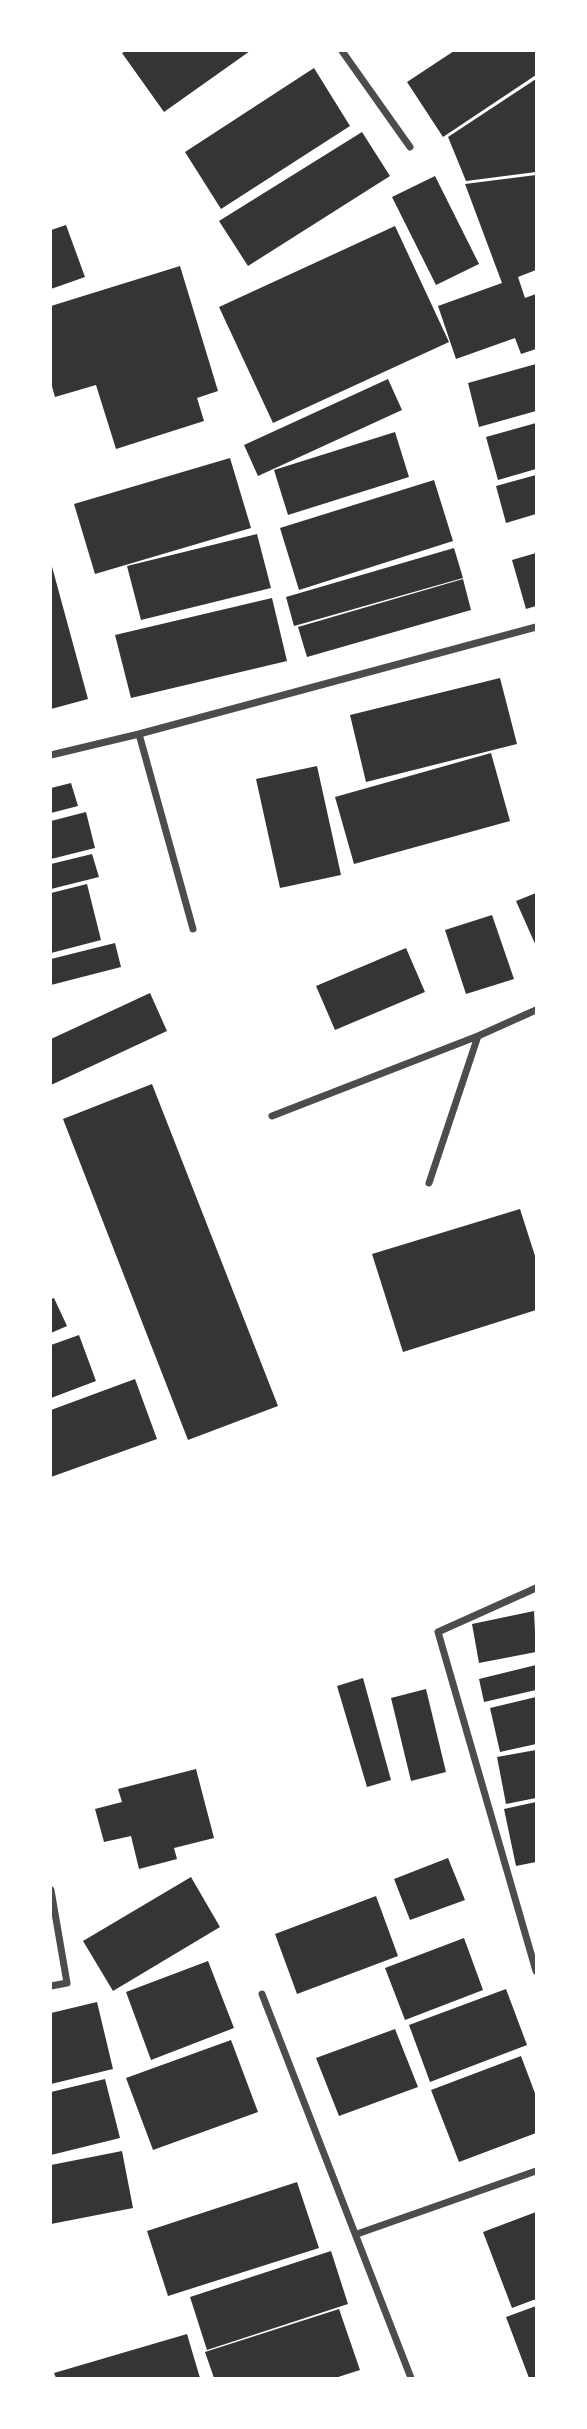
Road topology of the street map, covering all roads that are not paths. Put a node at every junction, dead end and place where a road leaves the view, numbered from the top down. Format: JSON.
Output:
{"nodes":[{"id":1,"x":342,"y":51,"type":"edge"},
{"id":2,"x":410,"y":148,"type":"dead end"},
{"id":3,"x":536,"y":627,"type":"edge"},
{"id":4,"x":139,"y":734,"type":"junction"},
{"id":5,"x":51,"y":755,"type":"edge"},
{"id":6,"x":193,"y":929,"type":"dead end"},
{"id":7,"x":536,"y":1010,"type":"edge"},
{"id":8,"x":478,"y":1036,"type":"junction"},
{"id":9,"x":272,"y":1116,"type":"dead end"},
{"id":10,"x":429,"y":1183,"type":"dead end"},
{"id":11,"x":536,"y":1588,"type":"edge"},
{"id":12,"x":51,"y":1890,"type":"edge"},
{"id":13,"x":536,"y":1971,"type":"edge"},
{"id":14,"x":51,"y":1986,"type":"edge"},
{"id":15,"x":262,"y":1994,"type":"dead end"},
{"id":16,"x":536,"y":2171,"type":"edge"},
{"id":17,"x":357,"y":2234,"type":"junction"},
{"id":18,"x":411,"y":2378,"type":"edge"}],
"edges":[{"from":1,"to":2,"type":"street"},
{"from":3,"to":4,"type":"street"},
{"from":4,"to":5,"type":"street"},
{"from":4,"to":6,"type":"street"},
{"from":7,"to":8,"type":"street"},
{"from":8,"to":9,"type":"street"},
{"from":8,"to":10,"type":"street"},
{"from":11,"to":13,"type":"street"},
{"from":12,"to":14,"type":"street"},
{"from":15,"to":17,"type":"street"},
{"from":16,"to":17,"type":"street"},
{"from":17,"to":18,"type":"street"}]}
